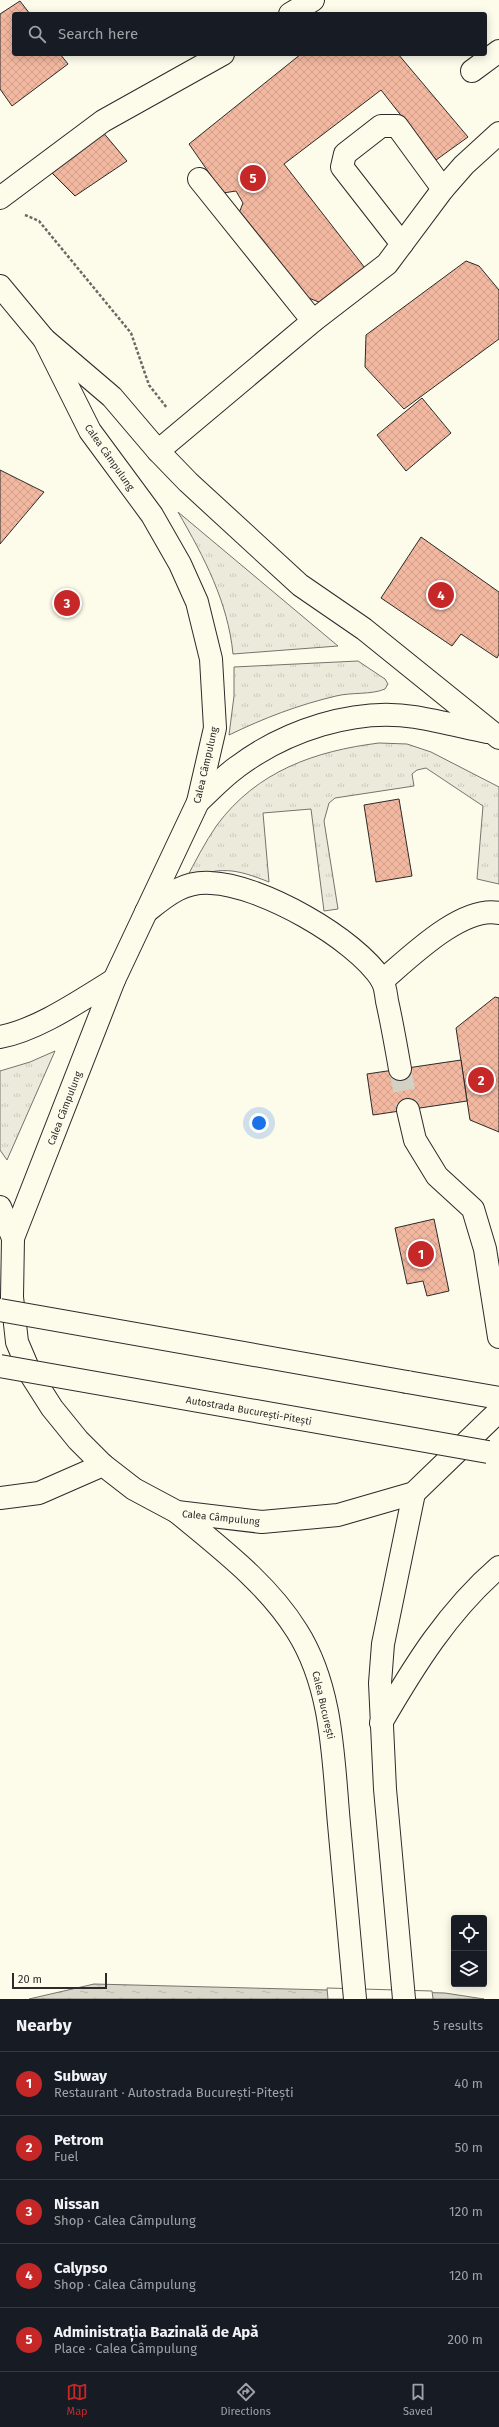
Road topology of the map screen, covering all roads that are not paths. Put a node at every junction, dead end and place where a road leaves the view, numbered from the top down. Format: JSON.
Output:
{"nodes":[{"id":1,"x":313,"y":0,"type":"edge"},
{"id":2,"x":293,"y":12,"type":"edge"},
{"id":3,"x":499,"y":51,"type":"edge"},
{"id":4,"x":220,"y":56,"type":"edge"},
{"id":5,"x":472,"y":71,"type":"dead end"},
{"id":6,"x":499,"y":133,"type":"edge"},
{"id":7,"x":199,"y":180,"type":"dead end"},
{"id":8,"x":443,"y":189,"type":"junction"},
{"id":9,"x":1,"y":197,"type":"edge"},
{"id":10,"x":402,"y":244,"type":"junction"},
{"id":11,"x":0,"y":286,"type":"edge"},
{"id":12,"x":313,"y":321,"type":"junction"},
{"id":13,"x":44,"y":339,"type":"junction"},
{"id":14,"x":158,"y":452,"type":"junction"},
{"id":15,"x":496,"y":736,"type":"edge"},
{"id":16,"x":198,"y":802,"type":"junction"},
{"id":17,"x":146,"y":912,"type":"junction"},
{"id":18,"x":499,"y":913,"type":"edge"},
{"id":19,"x":114,"y":980,"type":"junction"},
{"id":20,"x":382,"y":981,"type":"junction"},
{"id":21,"x":0,"y":1037,"type":"edge"},
{"id":22,"x":400,"y":1069,"type":"tunnel mouth"},
{"id":23,"x":408,"y":1110,"type":"tunnel mouth"},
{"id":24,"x":0,"y":1207,"type":"edge"},
{"id":25,"x":13,"y":1238,"type":"junction"},
{"id":26,"x":492,"y":1244,"type":"edge"},
{"id":27,"x":0,"y":1310,"type":"edge"},
{"id":28,"x":499,"y":1337,"type":"edge"},
{"id":29,"x":0,"y":1366,"type":"edge"},
{"id":30,"x":499,"y":1398,"type":"edge"},
{"id":31,"x":499,"y":1411,"type":"edge"},
{"id":32,"x":499,"y":1454,"type":"edge"},
{"id":33,"x":102,"y":1465,"type":"junction"},
{"id":34,"x":414,"y":1493,"type":"junction"},
{"id":35,"x":0,"y":1498,"type":"edge"},
{"id":36,"x":177,"y":1512,"type":"junction"},
{"id":37,"x":499,"y":1566,"type":"edge"},
{"id":38,"x":381,"y":1724,"type":"junction"},
{"id":39,"x":355,"y":1999,"type":"edge"},
{"id":40,"x":404,"y":1999,"type":"edge"}],
"edges":[{"from":1,"to":2,"type":"main road"},
{"from":3,"to":5,"type":"main road"},
{"from":4,"to":9,"type":"main road"},
{"from":6,"to":8,"type":"main road"},
{"from":7,"to":12,"type":"main road"},
{"from":8,"to":10,"type":"main road"},
{"from":8,"to":10,"type":"main road"},
{"from":10,"to":12,"type":"main road"},
{"from":11,"to":13,"type":"main road","name":"Calea Câmpulung"},
{"from":12,"to":14,"type":"main road"},
{"from":13,"to":14,"type":"main road","name":"Calea Câmpulung"},
{"from":13,"to":16,"type":"main road","name":"Calea Câmpulung"},
{"from":14,"to":15,"type":"main road","name":"Calea Câmpulung"},
{"from":15,"to":16,"type":"main road"},
{"from":16,"to":17,"type":"main road","name":"Calea Câmpulung"},
{"from":17,"to":19,"type":"main road","name":"Calea Câmpulung"},
{"from":17,"to":20,"type":"main road"},
{"from":18,"to":20,"type":"main road"},
{"from":19,"to":21,"type":"main road"},
{"from":19,"to":25,"type":"main road","name":"Calea Câmpulung"},
{"from":20,"to":22,"type":"main road"},
{"from":23,"to":26,"type":"main road"},
{"from":24,"to":25,"type":"main road"},
{"from":25,"to":33,"type":"main road","name":"Calea Câmpulung"},
{"from":26,"to":28,"type":"main road"},
{"from":27,"to":30,"type":"main road","bridge":true},
{"from":29,"to":32,"type":"main road","name":"Autostrada București-Pitești","bridge":true},
{"from":31,"to":34,"type":"main road","name":"Calea Câmpulung"},
{"from":33,"to":35,"type":"main road"},
{"from":33,"to":36,"type":"main road","name":"Calea Câmpulung"},
{"from":34,"to":36,"type":"main road","name":"Calea Câmpulung"},
{"from":34,"to":38,"type":"main road"},
{"from":36,"to":39,"type":"main road","name":"Calea București"},
{"from":37,"to":38,"type":"main road"},
{"from":38,"to":40,"type":"main road"}]}
